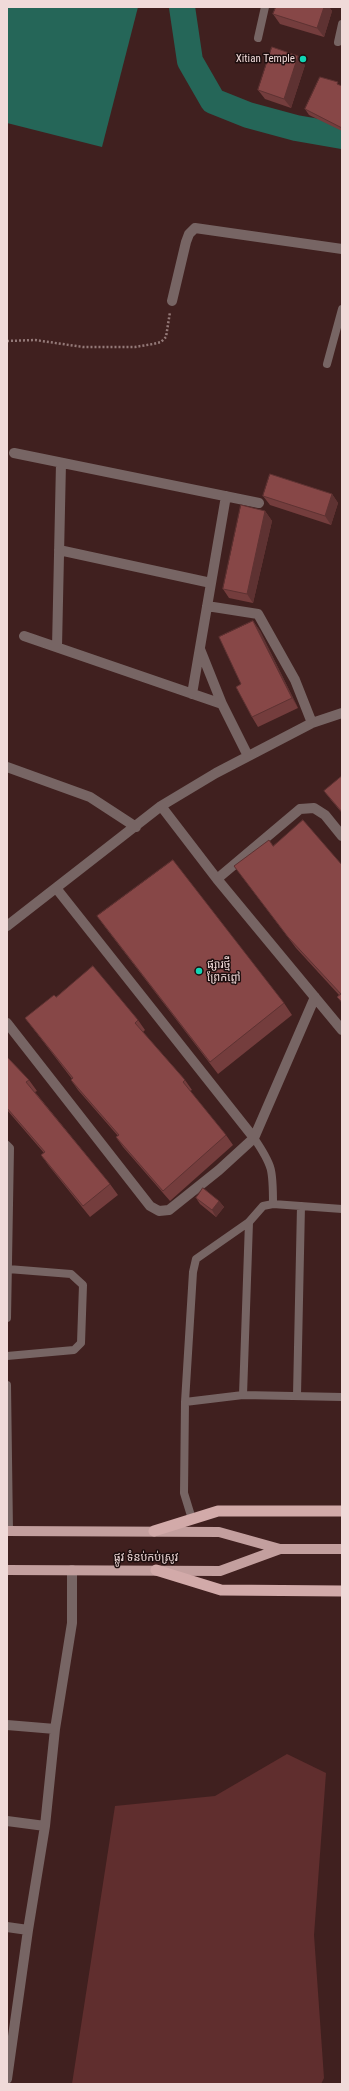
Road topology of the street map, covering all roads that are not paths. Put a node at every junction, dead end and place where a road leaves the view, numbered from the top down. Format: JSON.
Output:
{"nodes":[{"id":1,"x":265,"y":7,"type":"edge"},
{"id":2,"x":342,"y":24,"type":"edge"},
{"id":3,"x":258,"y":38,"type":"dead end"},
{"id":4,"x":338,"y":42,"type":"dead end"},
{"id":5,"x":342,"y":249,"type":"edge"},
{"id":6,"x":172,"y":301,"type":"road end"},
{"id":7,"x":342,"y":309,"type":"edge"},
{"id":8,"x":327,"y":364,"type":"dead end"},
{"id":9,"x":14,"y":453,"type":"dead end"},
{"id":10,"x":61,"y":462,"type":"junction"},
{"id":11,"x":226,"y":496,"type":"junction"},
{"id":12,"x":259,"y":503,"type":"dead end"},
{"id":13,"x":59,"y":550,"type":"junction"},
{"id":14,"x":211,"y":583,"type":"junction"},
{"id":15,"x":207,"y":606,"type":"junction"},
{"id":16,"x":24,"y":636,"type":"dead end"},
{"id":17,"x":57,"y":647,"type":"junction"},
{"id":18,"x":200,"y":649,"type":"junction"},
{"id":19,"x":192,"y":694,"type":"junction"},
{"id":20,"x":222,"y":704,"type":"junction"},
{"id":21,"x":342,"y":714,"type":"edge"},
{"id":22,"x":312,"y":723,"type":"junction"},
{"id":23,"x":248,"y":756,"type":"junction"},
{"id":24,"x":7,"y":767,"type":"edge"},
{"id":25,"x":161,"y":806,"type":"junction"},
{"id":26,"x":136,"y":827,"type":"junction"},
{"id":27,"x":342,"y":836,"type":"edge"},
{"id":28,"x":217,"y":879,"type":"junction"},
{"id":29,"x":56,"y":888,"type":"junction"},
{"id":30,"x":7,"y":926,"type":"edge"},
{"id":31,"x":315,"y":997,"type":"junction"},
{"id":32,"x":7,"y":1023,"type":"edge"},
{"id":33,"x":342,"y":1030,"type":"edge"},
{"id":34,"x":254,"y":1138,"type":"junction"},
{"id":35,"x":7,"y":1145,"type":"edge"},
{"id":36,"x":273,"y":1204,"type":"junction"},
{"id":37,"x":301,"y":1206,"type":"junction"},
{"id":38,"x":342,"y":1209,"type":"edge"},
{"id":39,"x":249,"y":1222,"type":"junction"},
{"id":40,"x":8,"y":1269,"type":"edge"},
{"id":41,"x":7,"y":1318,"type":"edge"},
{"id":42,"x":7,"y":1356,"type":"edge"},
{"id":43,"x":7,"y":1385,"type":"edge"},
{"id":44,"x":7,"y":1395,"type":"edge"},
{"id":45,"x":243,"y":1395,"type":"junction"},
{"id":46,"x":297,"y":1395,"type":"junction"},
{"id":47,"x":342,"y":1397,"type":"edge"},
{"id":48,"x":185,"y":1402,"type":"junction"},
{"id":49,"x":342,"y":1511,"type":"edge"},
{"id":50,"x":192,"y":1519,"type":"junction"},
{"id":51,"x":8,"y":1531,"type":"edge"},
{"id":52,"x":154,"y":1531,"type":"junction"},
{"id":53,"x":280,"y":1549,"type":"junction"},
{"id":54,"x":342,"y":1549,"type":"edge"},
{"id":55,"x":7,"y":1570,"type":"edge"},
{"id":56,"x":72,"y":1570,"type":"junction"},
{"id":57,"x":156,"y":1570,"type":"junction"},
{"id":58,"x":342,"y":1591,"type":"edge"},
{"id":59,"x":7,"y":1725,"type":"edge"},
{"id":60,"x":55,"y":1729,"type":"junction"},
{"id":61,"x":7,"y":1821,"type":"edge"},
{"id":62,"x":45,"y":1826,"type":"junction"},
{"id":63,"x":7,"y":1927,"type":"edge"},
{"id":64,"x":28,"y":1930,"type":"junction"},
{"id":65,"x":9,"y":2040,"type":"edge"},
{"id":66,"x":7,"y":2079,"type":"edge"}],
"edges":[{"from":1,"to":3,"type":"lane"},
{"from":2,"to":4,"type":"lane"},
{"from":5,"to":6,"type":"street"},
{"from":7,"to":8,"type":"lane"},
{"from":9,"to":10,"type":"street"},
{"from":10,"to":11,"type":"street"},
{"from":10,"to":13,"type":"street"},
{"from":11,"to":12,"type":"street"},
{"from":11,"to":14,"type":"street"},
{"from":13,"to":14,"type":"street"},
{"from":13,"to":17,"type":"street"},
{"from":14,"to":15,"type":"street"},
{"from":15,"to":18,"type":"street"},
{"from":15,"to":22,"type":"street"},
{"from":16,"to":17,"type":"street"},
{"from":17,"to":19,"type":"street"},
{"from":18,"to":19,"type":"street"},
{"from":18,"to":20,"type":"street"},
{"from":19,"to":20,"type":"street"},
{"from":20,"to":23,"type":"street"},
{"from":21,"to":22,"type":"street"},
{"from":22,"to":23,"type":"street"},
{"from":23,"to":25,"type":"street"},
{"from":24,"to":26,"type":"street"},
{"from":25,"to":26,"type":"street"},
{"from":25,"to":28,"type":"street"},
{"from":26,"to":29,"type":"street"},
{"from":27,"to":28,"type":"street"},
{"from":28,"to":31,"type":"street"},
{"from":29,"to":30,"type":"street"},
{"from":29,"to":34,"type":"street"},
{"from":31,"to":33,"type":"street"},
{"from":31,"to":34,"type":"street"},
{"from":32,"to":34,"type":"street"},
{"from":34,"to":36,"type":"lane"},
{"from":35,"to":40,"type":"lane"},
{"from":36,"to":37,"type":"lane"},
{"from":36,"to":39,"type":"lane"},
{"from":37,"to":38,"type":"lane"},
{"from":37,"to":46,"type":"lane"},
{"from":39,"to":45,"type":"lane"},
{"from":39,"to":48,"type":"lane"},
{"from":40,"to":41,"type":"lane"},
{"from":40,"to":42,"type":"lane"},
{"from":43,"to":44,"type":"lane"},
{"from":44,"to":51,"type":"lane"},
{"from":45,"to":46,"type":"lane"},
{"from":45,"to":48,"type":"lane"},
{"from":46,"to":47,"type":"lane"},
{"from":48,"to":50,"type":"lane"},
{"from":49,"to":50,"type":"highway"},
{"from":50,"to":52,"type":"highway"},
{"from":51,"to":52,"type":"main road","name":"ផ្លូវ ទំនប់កប់ស្រូវ"},
{"from":52,"to":53,"type":"main road","name":"ផ្លូវ ទំនប់កប់ស្រូវ"},
{"from":53,"to":54,"type":"main road","name":"ផ្លូវ ទំនប់កប់ស្រូវ"},
{"from":53,"to":57,"type":"main road","name":"ផ្លូវ ទំនប់កប់ស្រូវ"},
{"from":55,"to":56,"type":"main road","name":"ផ្លូវ ទំនប់កប់ស្រូវ"},
{"from":56,"to":57,"type":"main road","name":"ផ្លូវ ទំនប់កប់ស្រូវ"},
{"from":56,"to":60,"type":"street"},
{"from":57,"to":58,"type":"highway"},
{"from":59,"to":60,"type":"street"},
{"from":60,"to":62,"type":"street"},
{"from":61,"to":62,"type":"street"},
{"from":62,"to":64,"type":"street"},
{"from":63,"to":64,"type":"street"},
{"from":64,"to":65,"type":"street"},
{"from":65,"to":66,"type":"street"}]}
